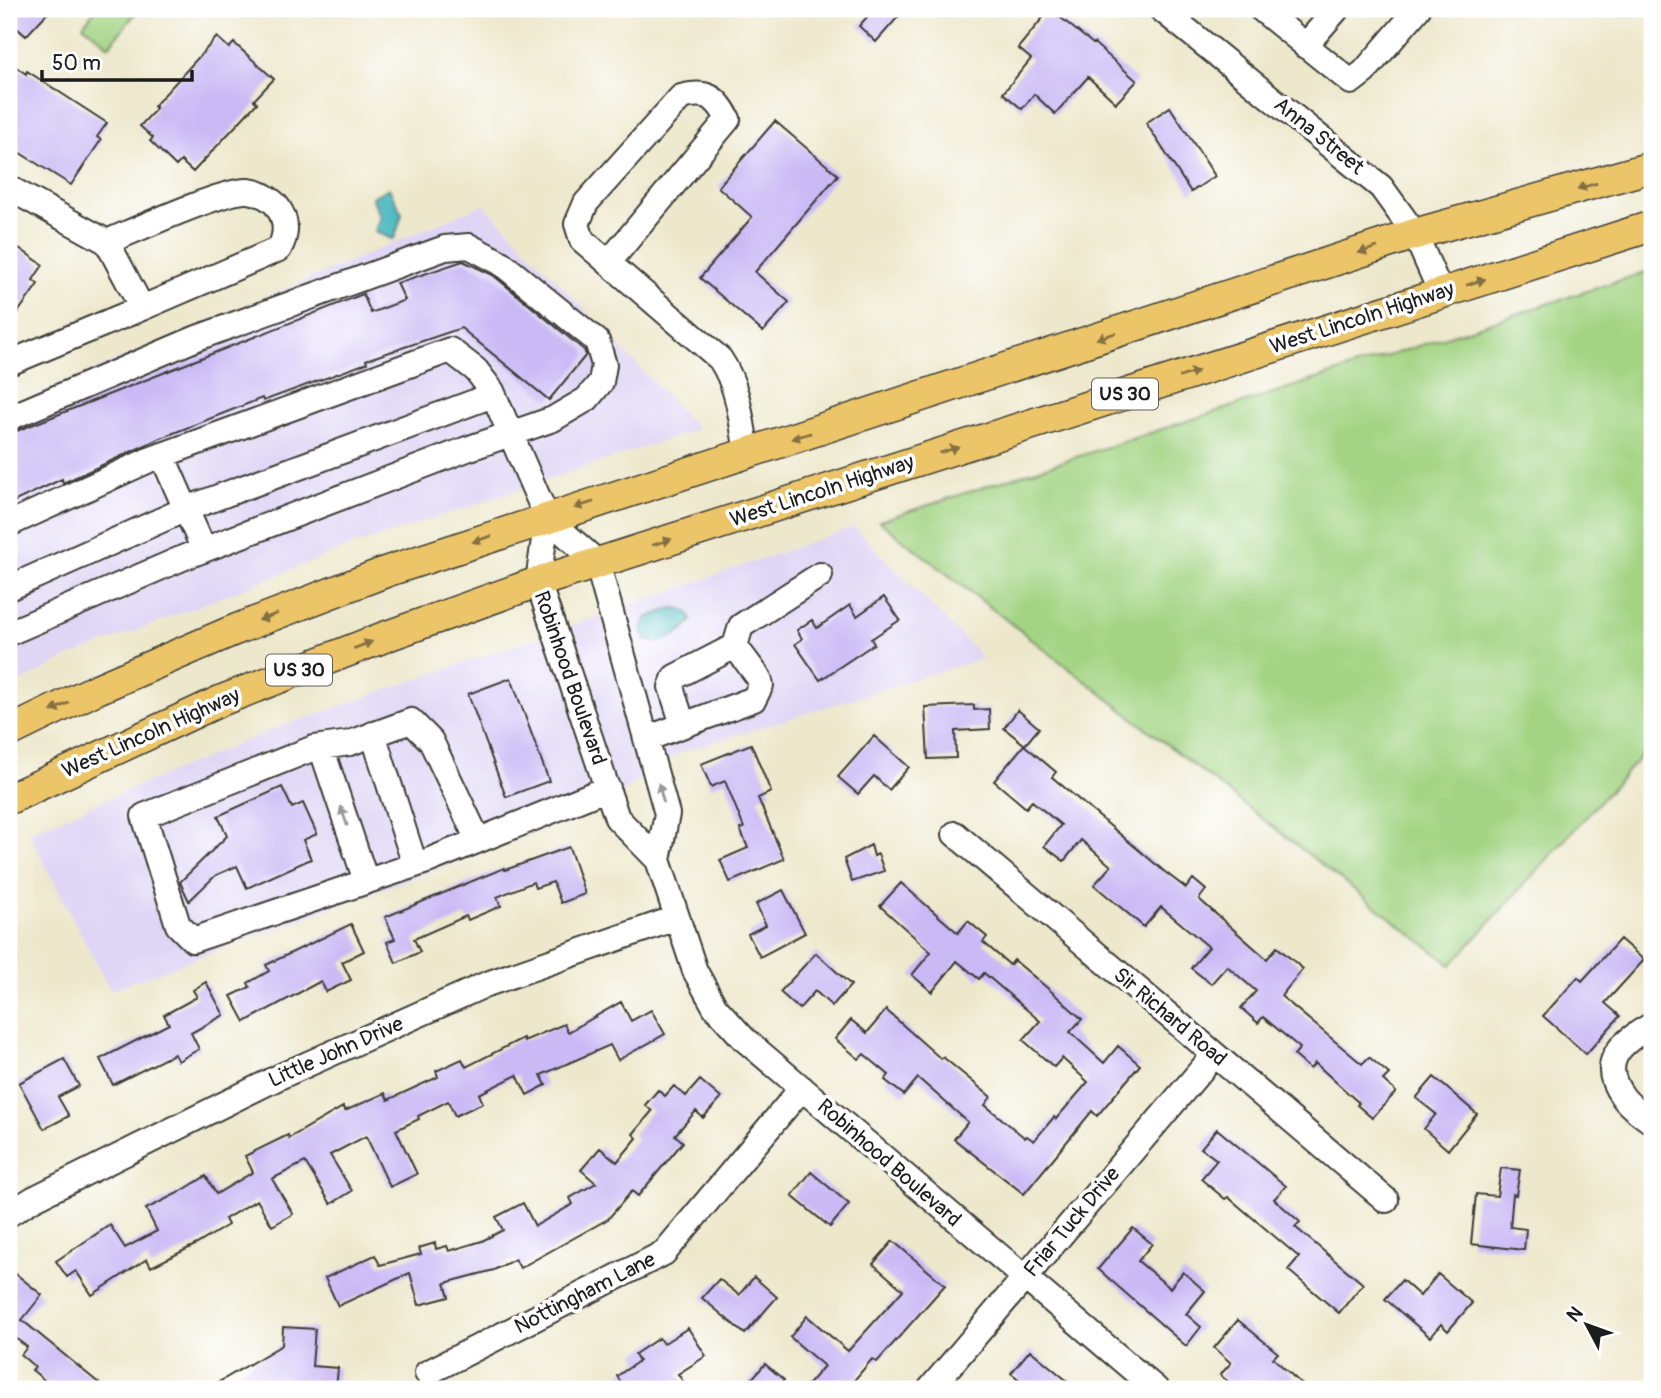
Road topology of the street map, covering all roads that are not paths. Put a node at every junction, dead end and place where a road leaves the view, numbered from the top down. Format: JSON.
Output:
{"nodes":[{"id":1,"x":1161,"y":9,"type":"edge"},
{"id":2,"x":1262,"y":9,"type":"edge"},
{"id":3,"x":1337,"y":9,"type":"edge"},
{"id":4,"x":1418,"y":9,"type":"edge"},
{"id":5,"x":1305,"y":46,"type":"junction"},
{"id":6,"x":1652,"y":167,"type":"edge"},
{"id":7,"x":9,"y":188,"type":"edge"},
{"id":8,"x":1652,"y":226,"type":"edge"},
{"id":9,"x":1415,"y":234,"type":"junction"},
{"id":10,"x":107,"y":242,"type":"junction"},
{"id":11,"x":609,"y":262,"type":"junction"},
{"id":12,"x":1441,"y":293,"type":"junction"},
{"id":13,"x":142,"y":308,"type":"junction"},
{"id":14,"x":9,"y":363,"type":"edge"},
{"id":15,"x":493,"y":395,"type":"junction"},
{"id":16,"x":9,"y":418,"type":"edge"},
{"id":17,"x":512,"y":433,"type":"junction"},
{"id":18,"x":747,"y":452,"type":"junction"},
{"id":19,"x":162,"y":455,"type":"junction"},
{"id":20,"x":186,"y":509,"type":"junction"},
{"id":21,"x":547,"y":517,"type":"junction"},
{"id":22,"x":9,"y":524,"type":"edge"},
{"id":23,"x":204,"y":550,"type":"junction"},
{"id":24,"x":597,"y":562,"type":"junction"},
{"id":25,"x":820,"y":575,"type":"dead end"},
{"id":26,"x":538,"y":582,"type":"junction"},
{"id":27,"x":9,"y":587,"type":"edge"},
{"id":28,"x":9,"y":634,"type":"edge"},
{"id":29,"x":734,"y":646,"type":"junction"},
{"id":30,"x":682,"y":726,"type":"junction"},
{"id":31,"x":9,"y":732,"type":"edge"},
{"id":32,"x":373,"y":734,"type":"junction"},
{"id":33,"x":646,"y":739,"type":"junction"},
{"id":34,"x":321,"y":747,"type":"junction"},
{"id":35,"x":608,"y":788,"type":"junction"},
{"id":36,"x":9,"y":799,"type":"edge"},
{"id":37,"x":955,"y":834,"type":"dead end"},
{"id":38,"x":478,"y":840,"type":"junction"},
{"id":39,"x":657,"y":860,"type":"junction"},
{"id":40,"x":415,"y":865,"type":"junction"},
{"id":41,"x":366,"y":881,"type":"junction"},
{"id":42,"x":676,"y":918,"type":"junction"},
{"id":43,"x":1652,"y":1026,"type":"edge"},
{"id":44,"x":1214,"y":1055,"type":"junction"},
{"id":45,"x":802,"y":1088,"type":"junction"},
{"id":46,"x":1650,"y":1116,"type":"edge"},
{"id":47,"x":1386,"y":1200,"type":"dead end"},
{"id":48,"x":9,"y":1214,"type":"edge"},
{"id":49,"x":1024,"y":1279,"type":"junction"},
{"id":50,"x":428,"y":1373,"type":"dead end"},
{"id":51,"x":930,"y":1389,"type":"edge"},
{"id":52,"x":1156,"y":1389,"type":"edge"}],
"edges":[{"from":1,"to":9,"type":"street","name":"Anna Street"},
{"from":2,"to":5,"type":"street"},
{"from":3,"to":5,"type":"street"},
{"from":4,"to":5,"type":"street"},
{"from":6,"to":9,"type":"main road","one_way":true},
{"from":7,"to":10,"type":"street"},
{"from":12,"to":8,"type":"main road","name":"West Lincoln Highway","number":"US 30","one_way":true},
{"from":9,"to":12,"type":"street","name":"Anna Street"},
{"from":9,"to":18,"type":"main road","one_way":true},
{"from":10,"to":13,"type":"street"},
{"from":10,"to":13,"type":"street"},
{"from":11,"to":11,"type":"street"},
{"from":11,"to":18,"type":"street"},
{"from":24,"to":12,"type":"main road","name":"West Lincoln Highway","number":"US 30","one_way":true},
{"from":13,"to":14,"type":"street"},
{"from":15,"to":17,"type":"street"},
{"from":15,"to":19,"type":"street"},
{"from":15,"to":20,"type":"street"},
{"from":16,"to":17,"type":"street"},
{"from":17,"to":21,"type":"street"},
{"from":17,"to":23,"type":"street"},
{"from":18,"to":21,"type":"main road","one_way":true},
{"from":19,"to":20,"type":"street"},
{"from":19,"to":22,"type":"street"},
{"from":20,"to":23,"type":"street"},
{"from":20,"to":27,"type":"street"},
{"from":21,"to":24,"type":"street"},
{"from":21,"to":26,"type":"street","name":"Robinhood Boulevard"},
{"from":21,"to":31,"type":"main road","one_way":true},
{"from":23,"to":28,"type":"street"},
{"from":24,"to":26,"type":"main road","name":"West Lincoln Highway","number":"US 30"},
{"from":24,"to":33,"type":"street"},
{"from":25,"to":29,"type":"street"},
{"from":26,"to":35,"type":"street","name":"Robinhood Boulevard"},
{"from":36,"to":26,"type":"main road","name":"West Lincoln Highway","number":"US 30","one_way":true},
{"from":29,"to":30,"type":"street"},
{"from":29,"to":30,"type":"street"},
{"from":30,"to":33,"type":"street"},
{"from":32,"to":34,"type":"street"},
{"from":32,"to":38,"type":"street"},
{"from":32,"to":40,"type":"street"},
{"from":39,"to":33,"type":"street","one_way":true},
{"from":41,"to":34,"type":"street","one_way":true},
{"from":34,"to":41,"type":"street"},
{"from":35,"to":38,"type":"street"},
{"from":35,"to":39,"type":"street","name":"Robinhood Boulevard"},
{"from":37,"to":44,"type":"street","name":"Sir Richard Road"},
{"from":38,"to":40,"type":"street"},
{"from":39,"to":42,"type":"street","name":"Robinhood Boulevard"},
{"from":40,"to":41,"type":"street"},
{"from":42,"to":45,"type":"street","name":"Robinhood Boulevard"},
{"from":42,"to":48,"type":"street","name":"Little John Drive"},
{"from":43,"to":46,"type":"street"},
{"from":44,"to":47,"type":"street","name":"Sir Richard Road"},
{"from":44,"to":49,"type":"street","name":"Friar Tuck Drive"},
{"from":45,"to":49,"type":"street","name":"Robinhood Boulevard"},
{"from":45,"to":50,"type":"street","name":"Nottingham Lane"},
{"from":49,"to":51,"type":"street","name":"Friar Tuck Drive"},
{"from":49,"to":52,"type":"street","name":"Robinhood Boulevard"}]}
